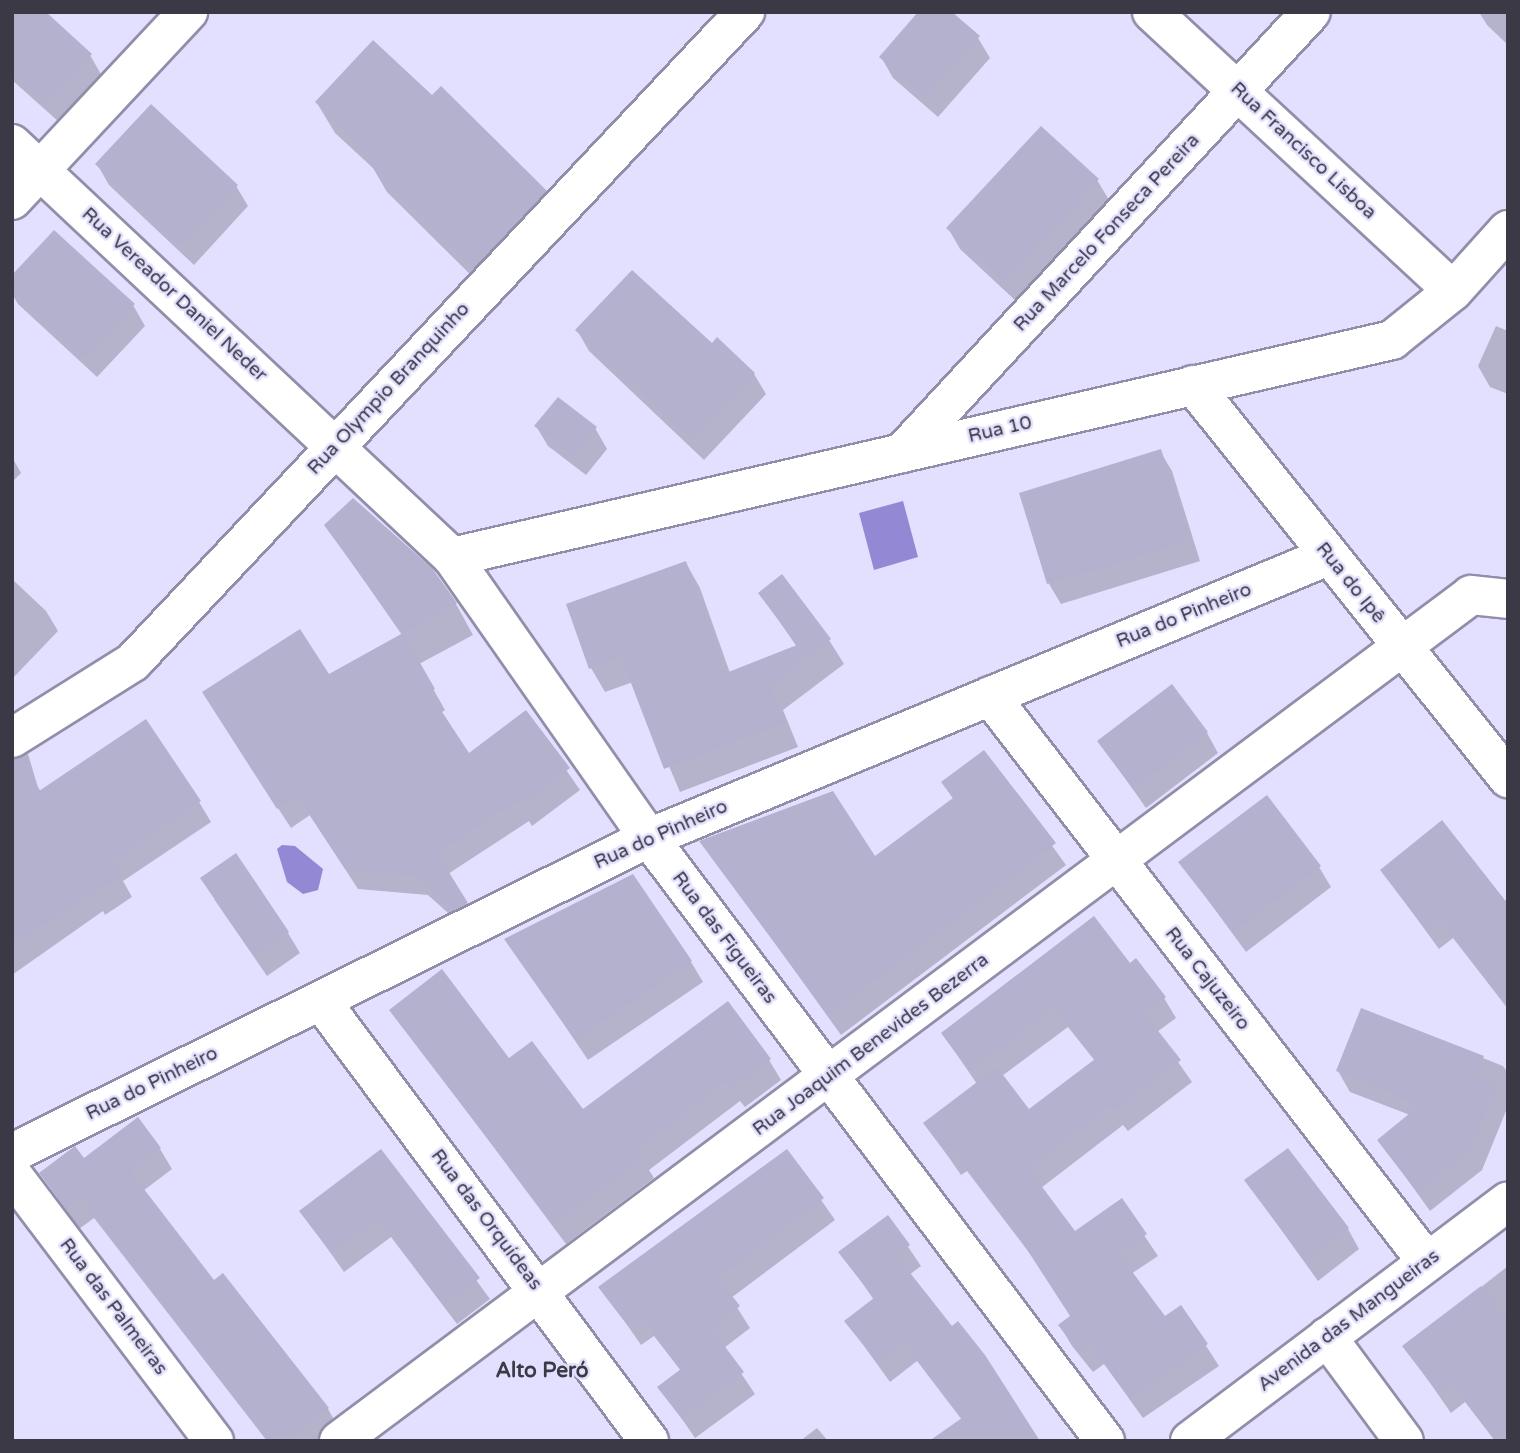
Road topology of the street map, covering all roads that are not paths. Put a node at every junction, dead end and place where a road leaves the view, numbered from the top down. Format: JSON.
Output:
{"nodes":[{"id":1,"x":188,"y":12,"type":"edge"},
{"id":2,"x":745,"y":12,"type":"edge"},
{"id":3,"x":1152,"y":12,"type":"edge"},
{"id":4,"x":1311,"y":12,"type":"edge"},
{"id":5,"x":1238,"y":92,"type":"junction"},
{"id":6,"x":12,"y":144,"type":"edge"},
{"id":7,"x":40,"y":170,"type":"junction"},
{"id":8,"x":12,"y":200,"type":"edge"},
{"id":9,"x":1508,"y":230,"type":"edge"},
{"id":10,"x":1453,"y":291,"type":"junction"},
{"id":11,"x":1193,"y":385,"type":"junction"},
{"id":12,"x":336,"y":445,"type":"junction"},
{"id":13,"x":902,"y":453,"type":"junction"},
{"id":14,"x":1328,"y":556,"type":"junction"},
{"id":15,"x":452,"y":557,"type":"junction"},
{"id":16,"x":1508,"y":599,"type":"edge"},
{"id":17,"x":1403,"y":649,"type":"junction"},
{"id":18,"x":990,"y":696,"type":"junction"},
{"id":19,"x":12,"y":738,"type":"edge"},
{"id":20,"x":1508,"y":779,"type":"edge"},
{"id":21,"x":649,"y":838,"type":"junction"},
{"id":22,"x":1116,"y":862,"type":"junction"},
{"id":23,"x":321,"y":1001,"type":"junction"},
{"id":24,"x":828,"y":1077,"type":"junction"},
{"id":25,"x":12,"y":1153,"type":"edge"},
{"id":26,"x":12,"y":1174,"type":"edge"},
{"id":27,"x":1508,"y":1200,"type":"edge"},
{"id":28,"x":1427,"y":1262,"type":"junction"},
{"id":29,"x":540,"y":1291,"type":"junction"},
{"id":30,"x":1327,"y":1337,"type":"junction"},
{"id":31,"x":214,"y":1441,"type":"edge"},
{"id":32,"x":339,"y":1441,"type":"edge"},
{"id":33,"x":649,"y":1441,"type":"edge"},
{"id":34,"x":1105,"y":1441,"type":"edge"},
{"id":35,"x":1189,"y":1441,"type":"edge"},
{"id":36,"x":1405,"y":1441,"type":"edge"}],
"edges":[{"from":1,"to":7,"type":"street"},
{"from":2,"to":12,"type":"street","name":"Rua Olympio Branquinho"},
{"from":3,"to":5,"type":"street","name":"Rua Francisco Lisboa"},
{"from":4,"to":5,"type":"street","name":"Rua Marcelo Fonseca Pereira"},
{"from":5,"to":10,"type":"street","name":"Rua Francisco Lisboa"},
{"from":5,"to":13,"type":"street","name":"Rua Marcelo Fonseca Pereira"},
{"from":6,"to":7,"type":"street","name":"Rua Vereador Daniel Neder"},
{"from":7,"to":8,"type":"street"},
{"from":7,"to":12,"type":"street","name":"Rua Vereador Daniel Neder"},
{"from":9,"to":10,"type":"street","name":"Rua 10"},
{"from":10,"to":11,"type":"street","name":"Rua 10"},
{"from":11,"to":13,"type":"street","name":"Rua 10"},
{"from":11,"to":14,"type":"street","name":"Rua do Ipê"},
{"from":12,"to":15,"type":"street","name":"Rua das Figueiras"},
{"from":12,"to":19,"type":"street","name":"Rua Olympio Branquinho"},
{"from":13,"to":15,"type":"street","name":"Rua 10"},
{"from":14,"to":17,"type":"street","name":"Rua do Ipê"},
{"from":14,"to":18,"type":"street","name":"Rua do Pinheiro"},
{"from":15,"to":21,"type":"street","name":"Rua das Figueiras"},
{"from":16,"to":17,"type":"street","name":"Rua Joaquim Benevides Bezerra"},
{"from":17,"to":20,"type":"street","name":"Rua do Ipê"},
{"from":17,"to":22,"type":"street","name":"Rua Joaquim Benevides Bezerra"},
{"from":18,"to":21,"type":"street","name":"Rua do Pinheiro"},
{"from":18,"to":22,"type":"street","name":"Rua Cajuzeiro"},
{"from":21,"to":23,"type":"street","name":"Rua do Pinheiro"},
{"from":21,"to":24,"type":"street","name":"Rua das Figueiras"},
{"from":22,"to":24,"type":"street","name":"Rua Joaquim Benevides Bezerra"},
{"from":22,"to":28,"type":"street","name":"Rua Cajuzeiro"},
{"from":23,"to":25,"type":"street","name":"Rua do Pinheiro"},
{"from":23,"to":29,"type":"street","name":"Rua das Orquídeas"},
{"from":24,"to":29,"type":"street","name":"Rua Joaquim Benevides Bezerra"},
{"from":24,"to":34,"type":"street","name":"Rua das Figueiras"},
{"from":26,"to":31,"type":"street","name":"Rua das Palmeiras"},
{"from":27,"to":28,"type":"street","name":"Avenida das Mangueiras"},
{"from":28,"to":30,"type":"street","name":"Avenida das Mangueiras"},
{"from":29,"to":32,"type":"street","name":"Rua Joaquim Benevides Bezerra"},
{"from":29,"to":33,"type":"street","name":"Rua das Orquídeas"},
{"from":30,"to":35,"type":"street","name":"Avenida das Mangueiras"},
{"from":30,"to":36,"type":"street"}]}
